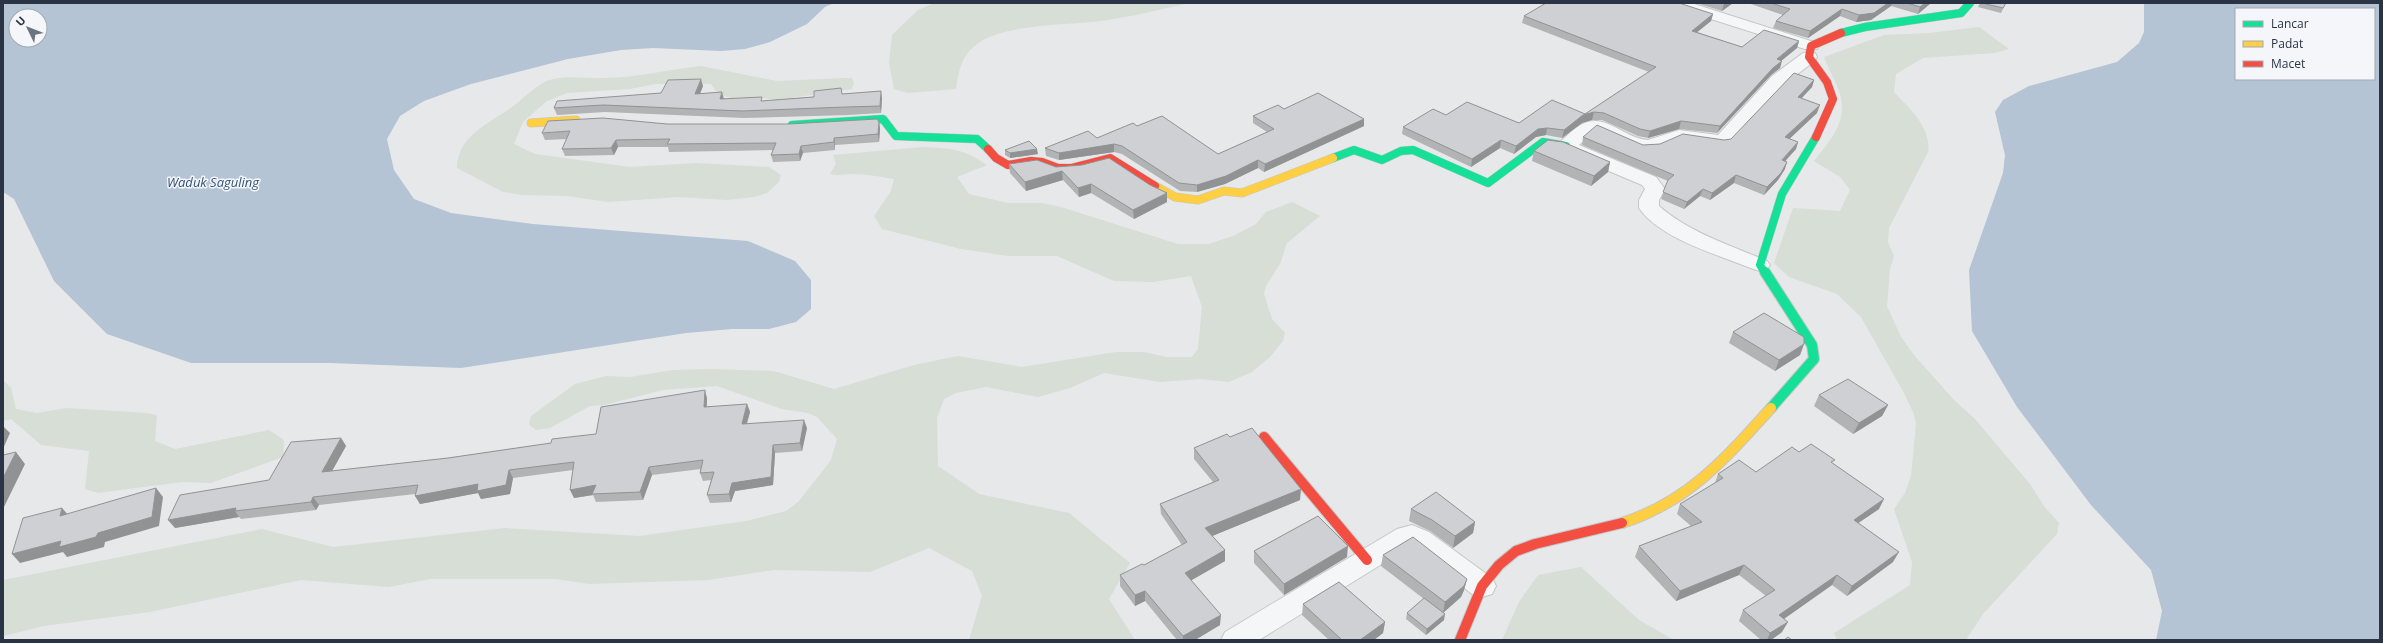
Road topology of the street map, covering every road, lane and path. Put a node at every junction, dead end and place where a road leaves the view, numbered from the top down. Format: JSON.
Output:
{"nodes":[{"id":1,"x":1675,"y":3,"type":"edge"},
{"id":2,"x":1970,"y":3,"type":"edge"},
{"id":3,"x":1810,"y":51,"type":"junction"},
{"id":4,"x":588,"y":119,"type":"edge"},
{"id":5,"x":532,"y":123,"type":"dead end"},
{"id":6,"x":783,"y":125,"type":"edge"},
{"id":7,"x":1566,"y":146,"type":"junction"},
{"id":8,"x":1760,"y":264,"type":"junction"},
{"id":9,"x":1264,"y":437,"type":"dead end"},
{"id":10,"x":1367,"y":560,"type":"junction"},
{"id":11,"x":1482,"y":586,"type":"junction"},
{"id":12,"x":1235,"y":640,"type":"edge"},
{"id":13,"x":1460,"y":640,"type":"edge"}],
"edges":[{"from":1,"to":3,"type":"street"},
{"from":2,"to":3,"type":"street"},
{"from":3,"to":7,"type":"street"},
{"from":3,"to":8,"type":"street"},
{"from":4,"to":5,"type":"street"},
{"from":6,"to":7,"type":"street"},
{"from":7,"to":8,"type":"street"},
{"from":8,"to":11,"type":"street"},
{"from":9,"to":10,"type":"street"},
{"from":10,"to":11,"type":"street"},
{"from":10,"to":12,"type":"street"},
{"from":11,"to":13,"type":"street"}]}
